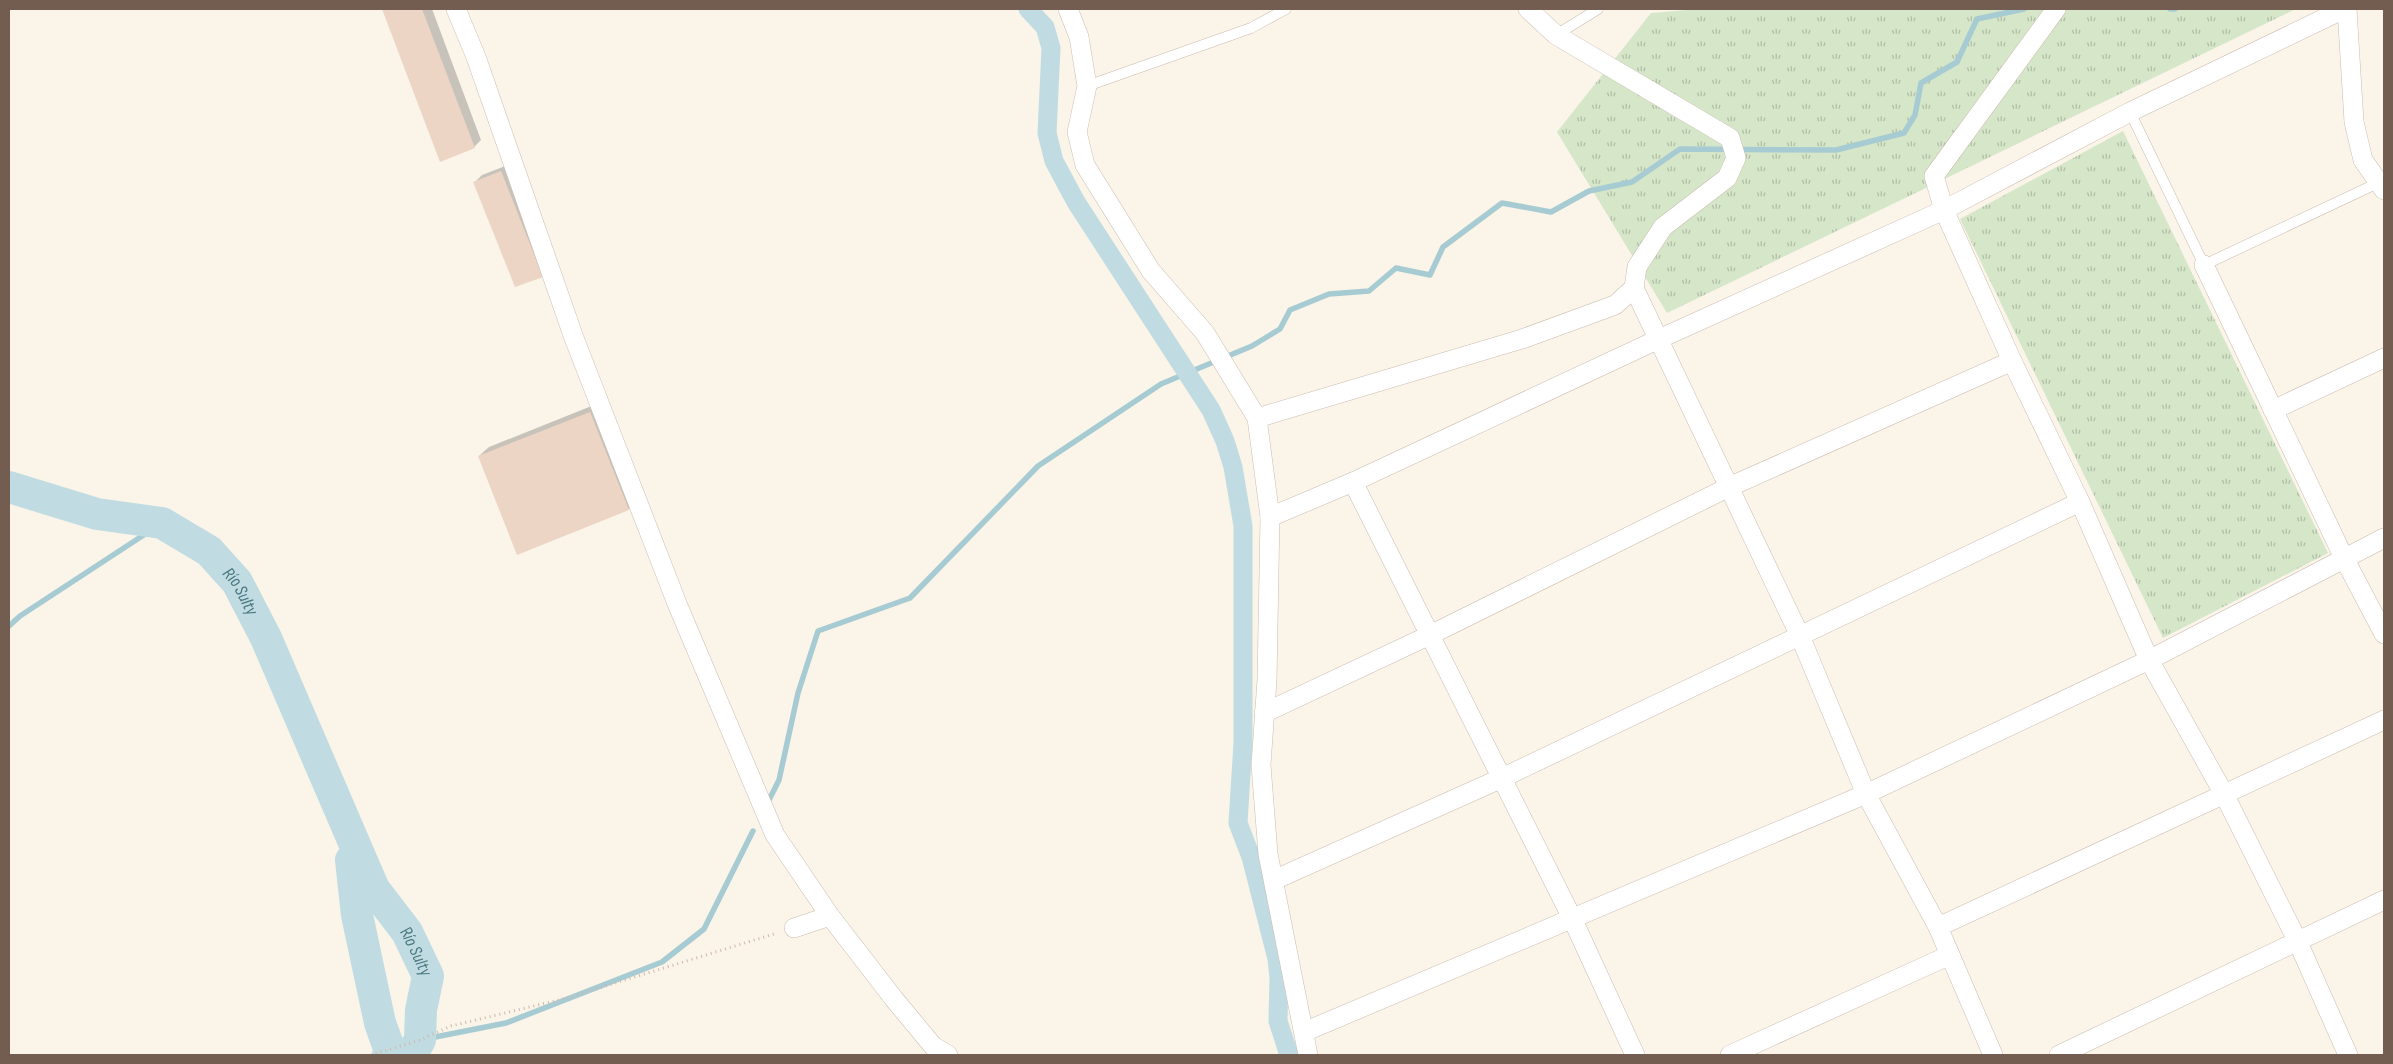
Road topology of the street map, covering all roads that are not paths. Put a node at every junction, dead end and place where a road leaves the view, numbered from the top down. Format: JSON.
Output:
{"nodes":[{"id":1,"x":456,"y":9,"type":"edge"},
{"id":2,"x":1068,"y":9,"type":"edge"},
{"id":3,"x":1286,"y":9,"type":"edge"},
{"id":4,"x":1528,"y":9,"type":"edge"},
{"id":5,"x":1598,"y":9,"type":"edge"},
{"id":6,"x":2056,"y":9,"type":"edge"},
{"id":7,"x":2346,"y":9,"type":"edge"},
{"id":8,"x":1556,"y":35,"type":"junction"},
{"id":9,"x":1087,"y":86,"type":"junction"},
{"id":10,"x":2130,"y":112,"type":"junction"},
{"id":11,"x":2383,"y":184,"type":"edge"},
{"id":12,"x":1944,"y":210,"type":"junction"},
{"id":13,"x":2204,"y":265,"type":"junction"},
{"id":14,"x":1634,"y":288,"type":"junction"},
{"id":15,"x":1658,"y":339,"type":"junction"},
{"id":16,"x":2384,"y":358,"type":"edge"},
{"id":17,"x":2012,"y":361,"type":"junction"},
{"id":18,"x":2273,"y":410,"type":"junction"},
{"id":19,"x":1257,"y":418,"type":"junction"},
{"id":20,"x":1353,"y":482,"type":"junction"},
{"id":21,"x":1729,"y":487,"type":"junction"},
{"id":22,"x":2080,"y":502,"type":"junction"},
{"id":23,"x":1270,"y":517,"type":"junction"},
{"id":24,"x":2384,"y":538,"type":"edge"},
{"id":25,"x":2344,"y":558,"type":"junction"},
{"id":26,"x":2384,"y":634,"type":"edge"},
{"id":27,"x":1430,"y":635,"type":"junction"},
{"id":28,"x":1800,"y":636,"type":"junction"},
{"id":29,"x":2149,"y":660,"type":"junction"},
{"id":30,"x":1264,"y":713,"type":"junction"},
{"id":31,"x":2384,"y":720,"type":"edge"},
{"id":32,"x":1502,"y":778,"type":"junction"},
{"id":33,"x":1866,"y":794,"type":"junction"},
{"id":34,"x":2224,"y":794,"type":"junction"},
{"id":35,"x":1274,"y":880,"type":"junction"},
{"id":36,"x":2384,"y":900,"type":"edge"},
{"id":37,"x":830,"y":916,"type":"junction"},
{"id":38,"x":1572,"y":918,"type":"junction"},
{"id":39,"x":1938,"y":927,"type":"junction"},
{"id":40,"x":794,"y":928,"type":"road end"},
{"id":41,"x":2296,"y":940,"type":"junction"},
{"id":42,"x":1950,"y":955,"type":"junction"},
{"id":43,"x":1304,"y":1032,"type":"junction"},
{"id":44,"x":948,"y":1055,"type":"edge"},
{"id":45,"x":1308,"y":1055,"type":"edge"},
{"id":46,"x":1635,"y":1055,"type":"edge"},
{"id":47,"x":1730,"y":1055,"type":"edge"},
{"id":48,"x":1993,"y":1055,"type":"edge"},
{"id":49,"x":2059,"y":1055,"type":"edge"},
{"id":50,"x":2348,"y":1055,"type":"edge"}],
"edges":[{"from":1,"to":37,"type":"street"},
{"from":2,"to":9,"type":"street"},
{"from":3,"to":9,"type":"lane"},
{"from":4,"to":8,"type":"street"},
{"from":5,"to":8,"type":"lane"},
{"from":6,"to":12,"type":"street"},
{"from":7,"to":10,"type":"street"},
{"from":7,"to":11,"type":"street"},
{"from":8,"to":14,"type":"street"},
{"from":9,"to":19,"type":"street"},
{"from":10,"to":12,"type":"street"},
{"from":10,"to":13,"type":"lane"},
{"from":11,"to":13,"type":"lane"},
{"from":12,"to":15,"type":"street"},
{"from":12,"to":17,"type":"street"},
{"from":13,"to":18,"type":"street"},
{"from":14,"to":15,"type":"street"},
{"from":14,"to":19,"type":"street"},
{"from":15,"to":20,"type":"street"},
{"from":15,"to":21,"type":"street"},
{"from":16,"to":18,"type":"street"},
{"from":17,"to":21,"type":"street"},
{"from":17,"to":22,"type":"street"},
{"from":18,"to":25,"type":"street"},
{"from":19,"to":23,"type":"street"},
{"from":20,"to":23,"type":"street"},
{"from":20,"to":27,"type":"street"},
{"from":21,"to":27,"type":"street"},
{"from":21,"to":28,"type":"street"},
{"from":22,"to":28,"type":"street"},
{"from":22,"to":29,"type":"street"},
{"from":23,"to":30,"type":"street"},
{"from":24,"to":25,"type":"street"},
{"from":25,"to":26,"type":"street"},
{"from":25,"to":29,"type":"street"},
{"from":27,"to":30,"type":"street"},
{"from":27,"to":32,"type":"street"},
{"from":28,"to":32,"type":"street"},
{"from":28,"to":33,"type":"street"},
{"from":29,"to":33,"type":"street"},
{"from":29,"to":34,"type":"street"},
{"from":30,"to":35,"type":"street"},
{"from":31,"to":34,"type":"street"},
{"from":32,"to":35,"type":"street"},
{"from":32,"to":38,"type":"street"},
{"from":33,"to":38,"type":"street"},
{"from":33,"to":39,"type":"street"},
{"from":34,"to":39,"type":"street"},
{"from":34,"to":41,"type":"street"},
{"from":35,"to":43,"type":"street"},
{"from":36,"to":41,"type":"street"},
{"from":37,"to":40,"type":"street"},
{"from":37,"to":44,"type":"street"},
{"from":38,"to":43,"type":"street"},
{"from":38,"to":46,"type":"street"},
{"from":39,"to":42,"type":"street"},
{"from":41,"to":49,"type":"street"},
{"from":41,"to":50,"type":"street"},
{"from":42,"to":47,"type":"street"},
{"from":42,"to":48,"type":"street"},
{"from":43,"to":45,"type":"street"}]}
